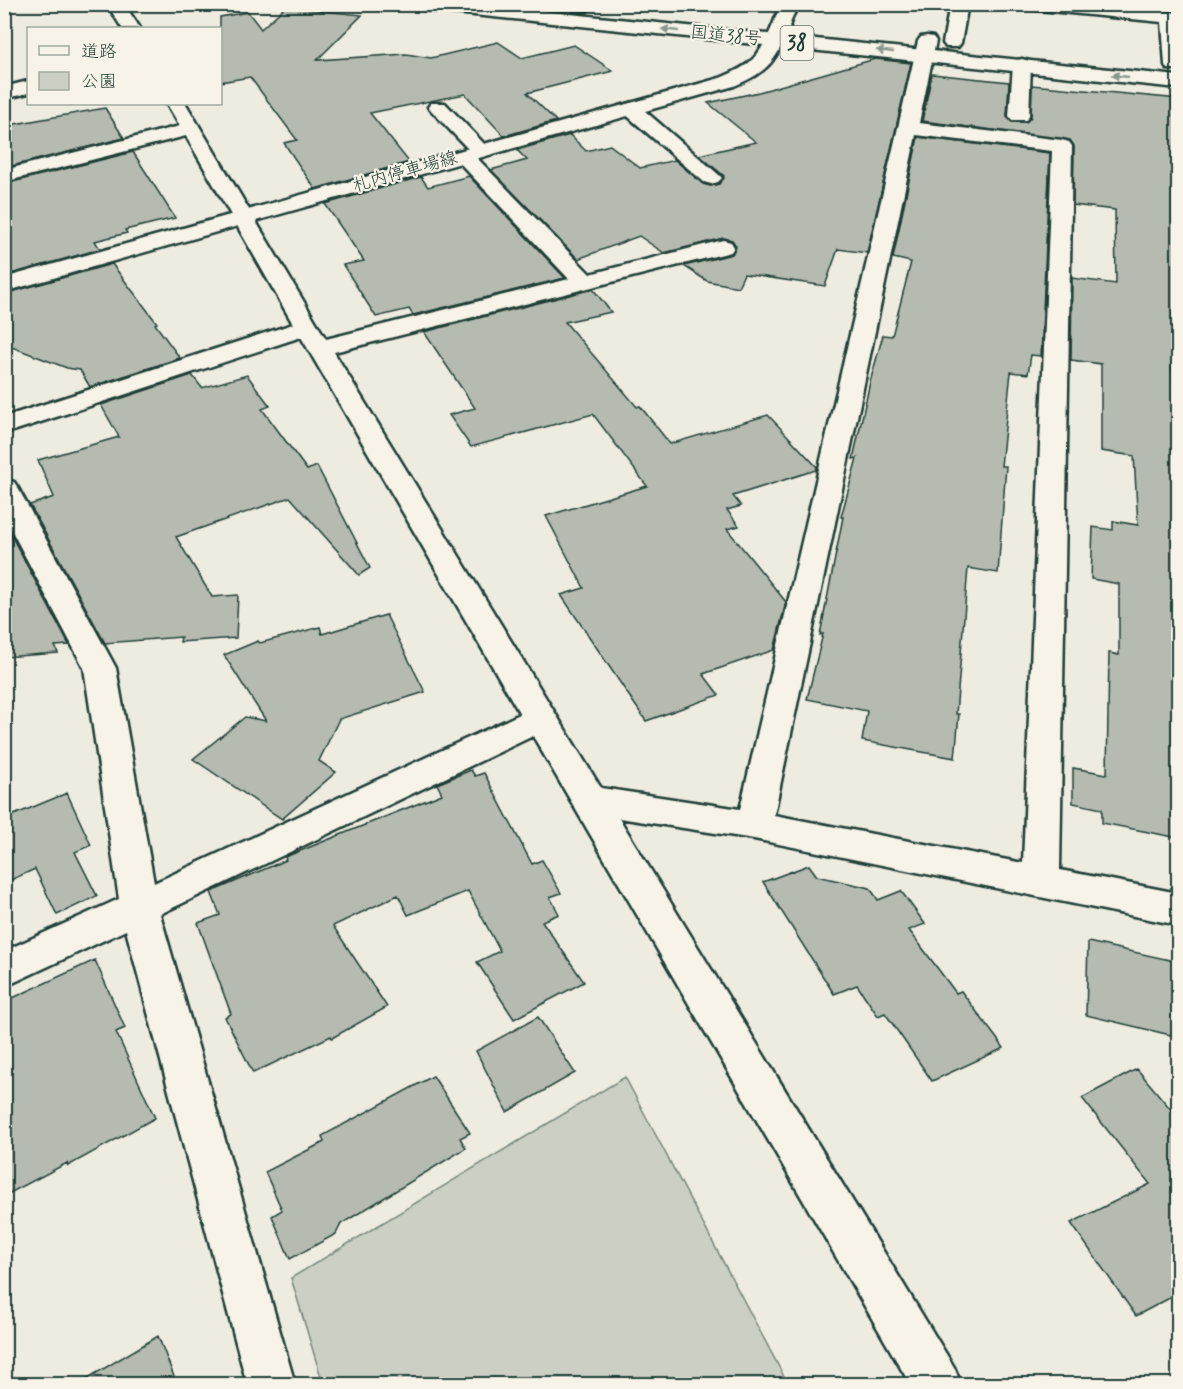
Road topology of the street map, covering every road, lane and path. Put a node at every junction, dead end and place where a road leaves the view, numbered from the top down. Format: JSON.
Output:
{"nodes":[{"id":1,"x":115,"y":4,"type":"edge"},
{"id":2,"x":416,"y":4,"type":"edge"},
{"id":3,"x":553,"y":4,"type":"edge"},
{"id":4,"x":790,"y":4,"type":"edge"},
{"id":5,"x":959,"y":4,"type":"edge"},
{"id":6,"x":1029,"y":4,"type":"edge"},
{"id":7,"x":582,"y":6,"type":"edge"},
{"id":8,"x":1174,"y":18,"type":"edge"},
{"id":9,"x":129,"y":27,"type":"edge"},
{"id":10,"x":778,"y":34,"type":"junction"},
{"id":11,"x":935,"y":47,"type":"junction"},
{"id":12,"x":1022,"y":65,"type":"junction"},
{"id":13,"x":1177,"y":71,"type":"edge"},
{"id":14,"x":27,"y":87,"type":"edge"},
{"id":15,"x":4,"y":93,"type":"edge"},
{"id":16,"x":438,"y":107,"type":"dead end"},
{"id":17,"x":631,"y":109,"type":"junction"},
{"id":18,"x":185,"y":116,"type":"edge"},
{"id":19,"x":1018,"y":116,"type":"dead end"},
{"id":20,"x":909,"y":128,"type":"junction"},
{"id":21,"x":472,"y":153,"type":"junction"},
{"id":22,"x":4,"y":176,"type":"edge"},
{"id":23,"x":711,"y":178,"type":"dead end"},
{"id":24,"x":245,"y":217,"type":"junction"},
{"id":25,"x":723,"y":247,"type":"dead end"},
{"id":26,"x":585,"y":282,"type":"junction"},
{"id":27,"x":4,"y":285,"type":"edge"},
{"id":28,"x":313,"y":338,"type":"junction"},
{"id":29,"x":4,"y":426,"type":"edge"},
{"id":30,"x":4,"y":488,"type":"edge"},
{"id":31,"x":541,"y":718,"type":"junction"},
{"id":32,"x":591,"y":800,"type":"junction"},
{"id":33,"x":754,"y":825,"type":"junction"},
{"id":34,"x":1041,"y":881,"type":"junction"},
{"id":35,"x":139,"y":908,"type":"junction"},
{"id":36,"x":1179,"y":909,"type":"edge"},
{"id":37,"x":4,"y":969,"type":"edge"},
{"id":38,"x":271,"y":1384,"type":"edge"},
{"id":39,"x":937,"y":1384,"type":"edge"}],
"edges":[{"from":1,"to":9,"type":"main road"},
{"from":10,"to":2,"type":"main road","name":"国道38号","number":"38","one_way":true},
{"from":3,"to":7,"type":"main road","name":"国道38号","number":"38"},
{"from":4,"to":10,"type":"main road","name":"札内停車場線"},
{"from":5,"to":11,"type":"main road"},
{"from":6,"to":8,"type":"main road"},
{"from":7,"to":10,"type":"main road","name":"国道38号","number":"38"},
{"from":8,"to":13,"type":"main road"},
{"from":10,"to":11,"type":"main road","name":"国道38号","number":"38"},
{"from":10,"to":17,"type":"main road","name":"札内停車場線"},
{"from":11,"to":12,"type":"main road","name":"国道38号","number":"38"},
{"from":11,"to":13,"type":"main road","name":"国道38号","number":"38"},
{"from":11,"to":20,"type":"main road"},
{"from":13,"to":12,"type":"main road","name":"国道38号","number":"38","one_way":true},
{"from":12,"to":19,"type":"main road"},
{"from":14,"to":15,"type":"main road"},
{"from":16,"to":21,"type":"main road"},
{"from":17,"to":21,"type":"main road","name":"札内停車場線"},
{"from":17,"to":23,"type":"main road"},
{"from":18,"to":22,"type":"main road"},
{"from":18,"to":24,"type":"main road"},
{"from":20,"to":33,"type":"main road"},
{"from":20,"to":34,"type":"main road"},
{"from":21,"to":24,"type":"main road","name":"札内停車場線"},
{"from":21,"to":26,"type":"main road"},
{"from":24,"to":27,"type":"main road","name":"札内停車場線"},
{"from":24,"to":28,"type":"main road"},
{"from":25,"to":26,"type":"main road"},
{"from":26,"to":28,"type":"main road"},
{"from":28,"to":29,"type":"main road"},
{"from":28,"to":31,"type":"main road"},
{"from":30,"to":35,"type":"main road"},
{"from":31,"to":32,"type":"main road"},
{"from":31,"to":35,"type":"main road"},
{"from":32,"to":33,"type":"main road"},
{"from":32,"to":39,"type":"main road"},
{"from":33,"to":34,"type":"main road"},
{"from":34,"to":36,"type":"main road"},
{"from":35,"to":37,"type":"main road"},
{"from":35,"to":38,"type":"main road"}]}
